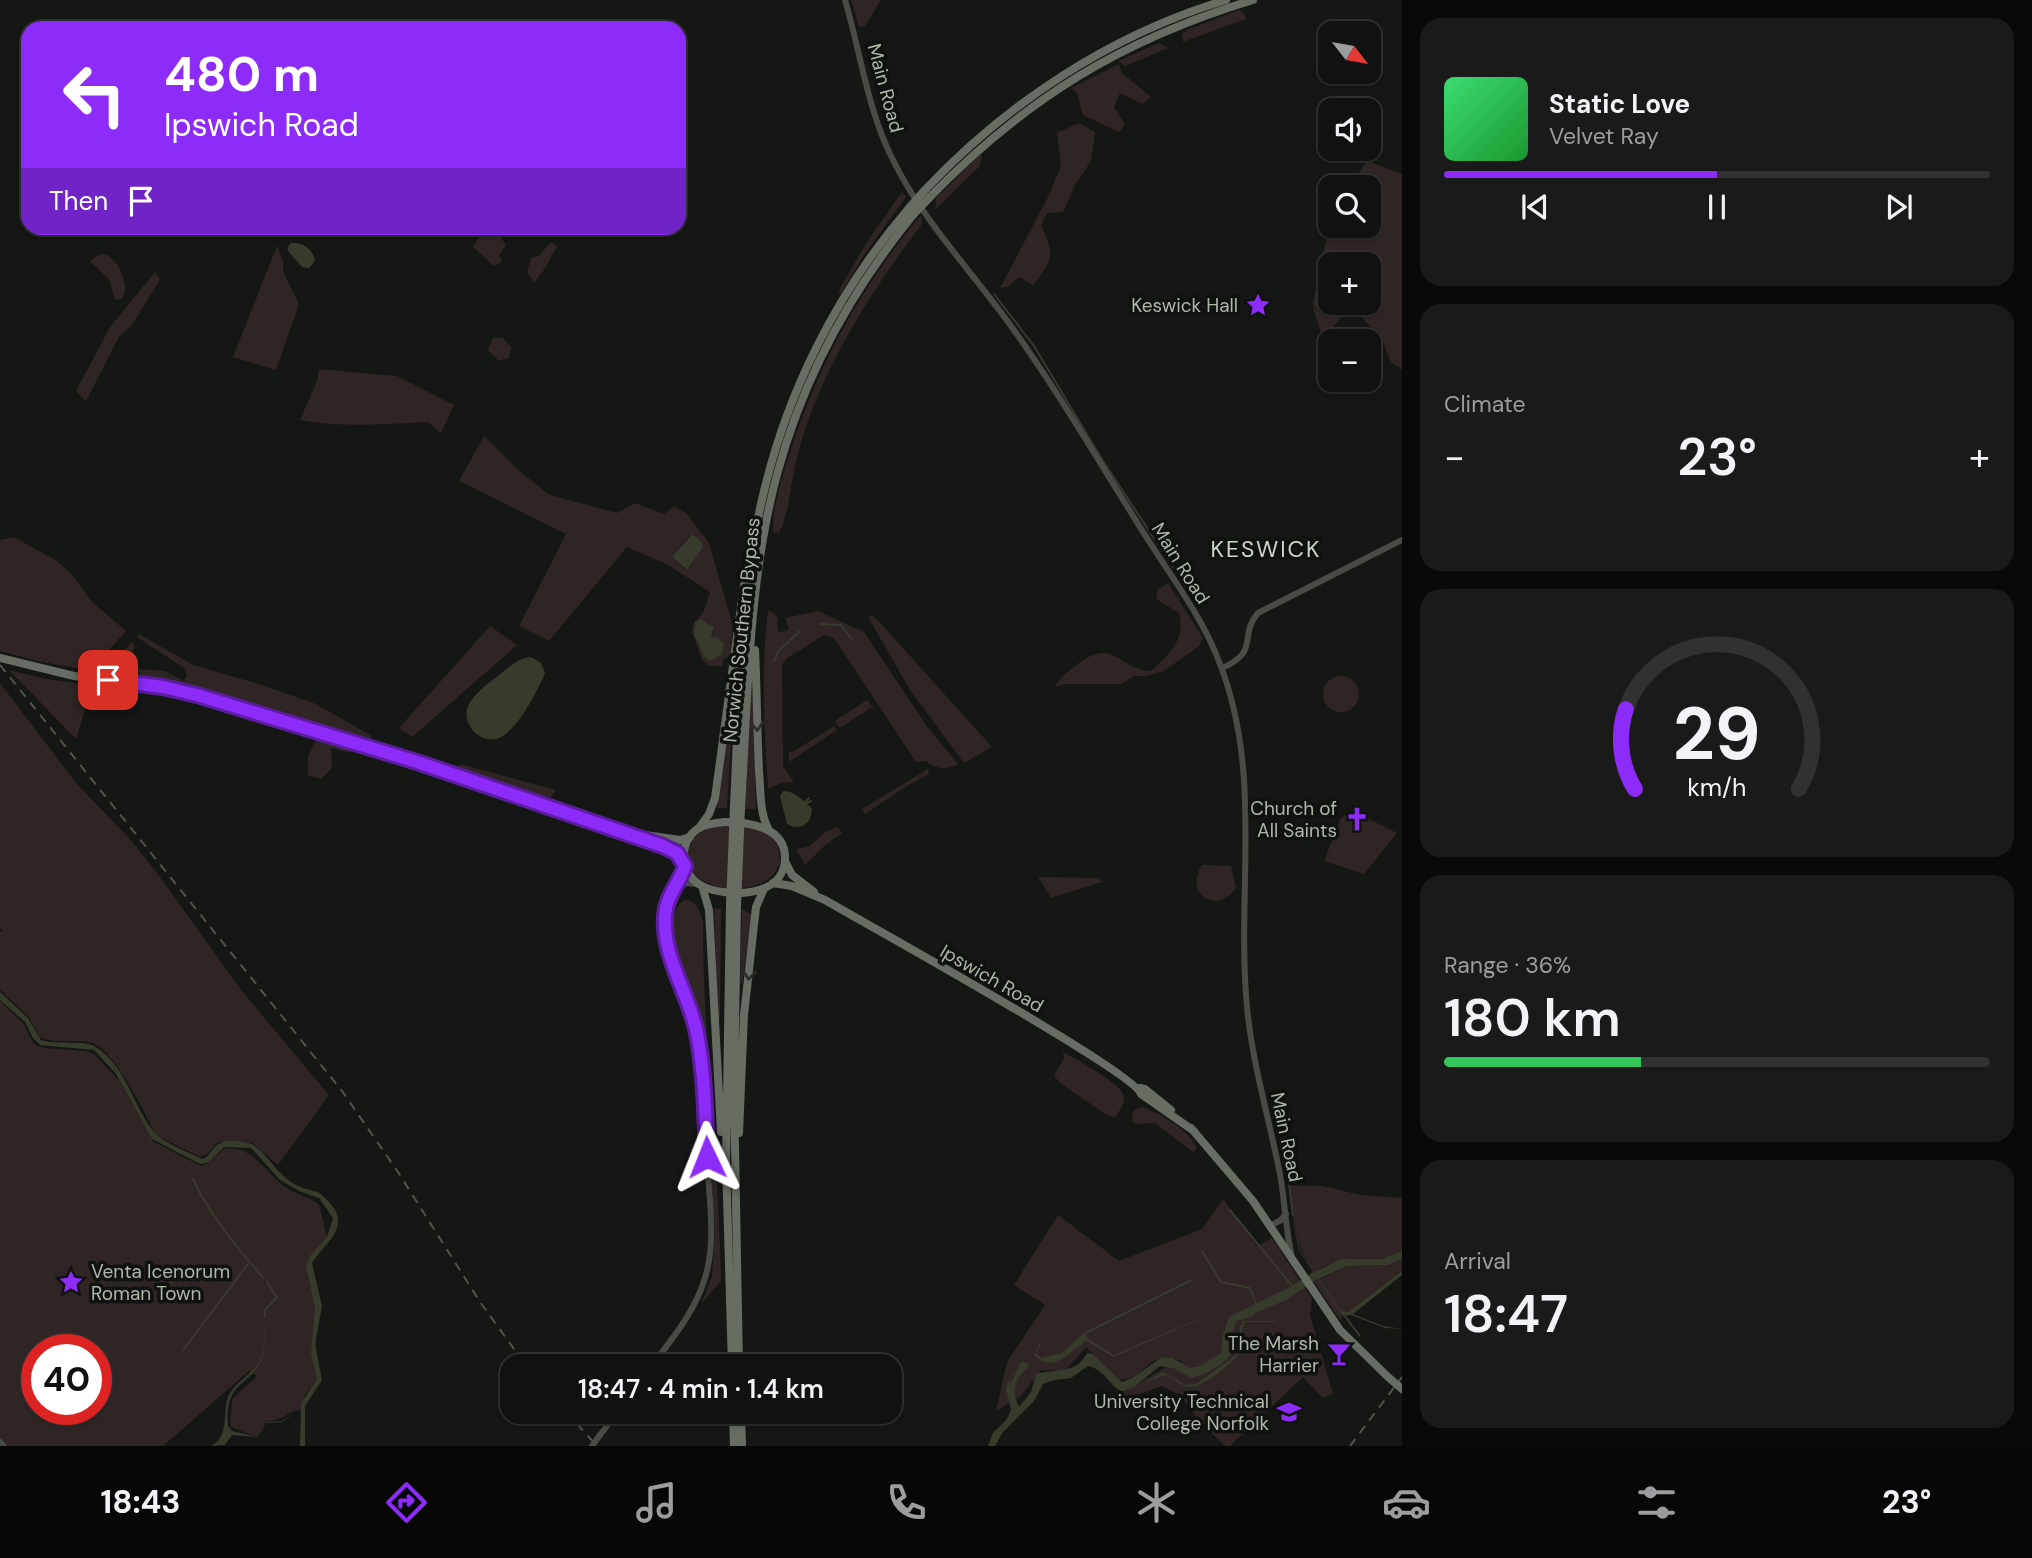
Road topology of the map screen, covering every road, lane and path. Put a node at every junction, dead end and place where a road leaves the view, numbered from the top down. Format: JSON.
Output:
{"nodes":[{"id":1,"x":845,"y":0,"type":"edge"},
{"id":2,"x":1226,"y":0,"type":"edge"},
{"id":3,"x":1252,"y":0,"type":"edge"},
{"id":4,"x":927,"y":194,"type":"junction"},
{"id":5,"x":911,"y":212,"type":"junction"},
{"id":6,"x":775,"y":451,"type":"junction"},
{"id":7,"x":765,"y":525,"type":"junction"},
{"id":8,"x":1402,"y":540,"type":"edge"},
{"id":9,"x":3,"y":659,"type":"edge"},
{"id":10,"x":1222,"y":668,"type":"junction"},
{"id":11,"x":737,"y":807,"type":"junction"},
{"id":12,"x":699,"y":828,"type":"junction"},
{"id":13,"x":769,"y":830,"type":"junction"},
{"id":14,"x":625,"y":832,"type":"junction"},
{"id":15,"x":690,"y":837,"type":"junction"},
{"id":16,"x":785,"y":861,"type":"junction"},
{"id":17,"x":685,"y":864,"type":"junction"},
{"id":18,"x":773,"y":883,"type":"junction"},
{"id":19,"x":700,"y":885,"type":"junction"},
{"id":20,"x":764,"y":889,"type":"junction"},
{"id":21,"x":673,"y":890,"type":"junction"},
{"id":22,"x":825,"y":900,"type":"junction"},
{"id":23,"x":733,"y":905,"type":"junction"},
{"id":24,"x":1287,"y":1217,"type":"junction"},
{"id":25,"x":1272,"y":1228,"type":"junction"},
{"id":26,"x":728,"y":1247,"type":"junction"},
{"id":27,"x":1293,"y":1259,"type":"junction"},
{"id":28,"x":737,"y":1279,"type":"junction"},
{"id":29,"x":660,"y":1354,"type":"edge"},
{"id":30,"x":732,"y":1354,"type":"edge"},
{"id":31,"x":739,"y":1354,"type":"edge"},
{"id":32,"x":1402,"y":1389,"type":"edge"},
{"id":33,"x":609,"y":1424,"type":"edge"},
{"id":34,"x":733,"y":1424,"type":"edge"},
{"id":35,"x":741,"y":1424,"type":"edge"},
{"id":36,"x":0,"y":1442,"type":"edge"},
{"id":37,"x":4,"y":1446,"type":"edge"},
{"id":38,"x":592,"y":1446,"type":"edge"},
{"id":39,"x":734,"y":1446,"type":"edge"},
{"id":40,"x":742,"y":1446,"type":"edge"}],
"edges":[{"from":1,"to":10,"type":"main road","name":"Main Road"},
{"from":2,"to":4,"type":"highway","name":"Norwich Southern Bypass"},
{"from":3,"to":4,"type":"highway","name":"Norwich Southern Bypass"},
{"from":4,"to":5,"type":"highway","name":"Norwich Southern Bypass","bridge":true},
{"from":5,"to":6,"type":"highway","name":"Norwich Southern Bypass"},
{"from":5,"to":7,"type":"highway","name":"Norwich Southern Bypass"},
{"from":6,"to":11,"type":"highway","name":"Norwich Southern Bypass"},
{"from":6,"to":12,"type":"highway"},
{"from":7,"to":11,"type":"highway","name":"Norwich Southern Bypass"},
{"from":7,"to":13,"type":"highway","one_way":true},
{"from":8,"to":10,"type":"main road"},
{"from":9,"to":14,"type":"highway"},
{"from":10,"to":24,"type":"main road","name":"Main Road"},
{"from":11,"to":23,"type":"highway","name":"Norwich Southern Bypass","bridge":true},
{"from":12,"to":13,"type":"highway"},
{"from":12,"to":15,"type":"highway"},
{"from":13,"to":16,"type":"highway"},
{"from":14,"to":15,"type":"highway"},
{"from":14,"to":17,"type":"highway"},
{"from":15,"to":17,"type":"highway"},
{"from":16,"to":18,"type":"highway"},
{"from":16,"to":22,"type":"highway","name":"Ipswich Road"},
{"from":17,"to":19,"type":"highway"},
{"from":17,"to":21,"type":"main road"},
{"from":18,"to":20,"type":"highway"},
{"from":18,"to":22,"type":"highway","name":"Ipswich Road"},
{"from":19,"to":20,"type":"highway"},
{"from":19,"to":21,"type":"main road"},
{"from":19,"to":26,"type":"highway"},
{"from":20,"to":28,"type":"highway","one_way":true},
{"from":21,"to":29,"type":"main road"},
{"from":22,"to":25,"type":"highway","name":"Ipswich Road"},
{"from":23,"to":26,"type":"highway","name":"Norwich Southern Bypass"},
{"from":23,"to":28,"type":"highway","name":"Norwich Southern Bypass"},
{"from":24,"to":25,"type":"main road"},
{"from":24,"to":27,"type":"main road","name":"Main Road"},
{"from":25,"to":27,"type":"highway","name":"Ipswich Road"},
{"from":26,"to":30,"type":"highway","name":"Norwich Southern Bypass"},
{"from":27,"to":32,"type":"highway","name":"Ipswich Road","bridge":true},
{"from":28,"to":31,"type":"highway","name":"Norwich Southern Bypass"},
{"from":33,"to":38,"type":"main road","bridge":true},
{"from":34,"to":39,"type":"highway"},
{"from":35,"to":40,"type":"highway"},
{"from":36,"to":37,"type":"main road"}]}
